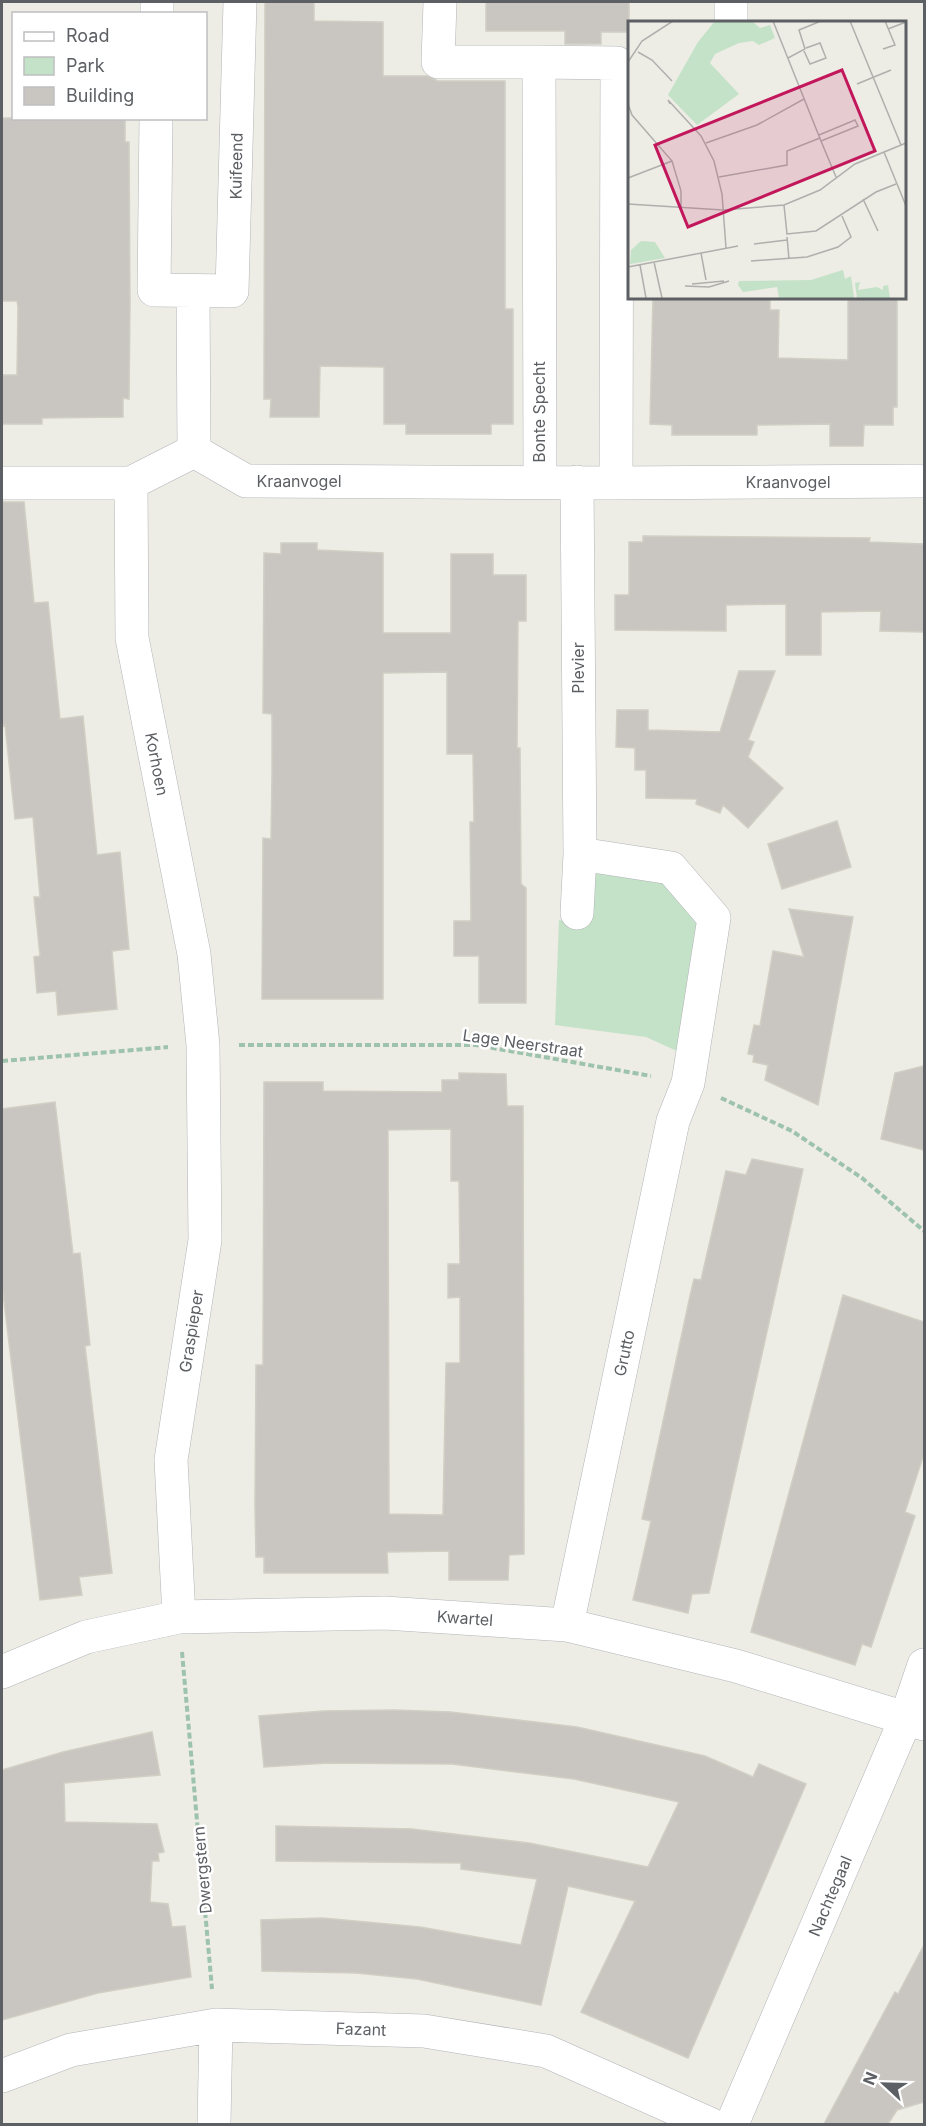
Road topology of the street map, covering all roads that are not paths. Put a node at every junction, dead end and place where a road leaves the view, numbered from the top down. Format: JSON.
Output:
{"nodes":[{"id":1,"x":240,"y":2,"type":"edge"},
{"id":2,"x":440,"y":2,"type":"edge"},
{"id":3,"x":730,"y":2,"type":"edge"},
{"id":4,"x":731,"y":21,"type":"edge"},
{"id":5,"x":539,"y":62,"type":"junction"},
{"id":6,"x":623,"y":63,"type":"edge"},
{"id":7,"x":156,"y":120,"type":"edge"},
{"id":8,"x":193,"y":292,"type":"junction"},
{"id":9,"x":194,"y":451,"type":"junction"},
{"id":10,"x":540,"y":481,"type":"junction"},
{"id":11,"x":924,"y":481,"type":"edge"},
{"id":12,"x":577,"y":482,"type":"junction"},
{"id":13,"x":2,"y":483,"type":"edge"},
{"id":14,"x":131,"y":483,"type":"junction"},
{"id":15,"x":616,"y":483,"type":"junction"},
{"id":16,"x":580,"y":854,"type":"junction"},
{"id":17,"x":577,"y":914,"type":"dead end"},
{"id":18,"x":203,"y":1045,"type":"joint"},
{"id":19,"x":178,"y":1617,"type":"junction"},
{"id":20,"x":567,"y":1625,"type":"junction"},
{"id":21,"x":924,"y":1665,"type":"edge"},
{"id":22,"x":2,"y":1672,"type":"edge"},
{"id":23,"x":915,"y":1721,"type":"edge"},
{"id":24,"x":216,"y":2025,"type":"junction"},
{"id":25,"x":2,"y":2076,"type":"edge"},
{"id":26,"x":214,"y":2124,"type":"edge"},
{"id":27,"x":710,"y":2124,"type":"edge"},
{"id":28,"x":732,"y":2124,"type":"edge"}],
"edges":[{"from":1,"to":8,"type":"street","name":"Kuifeend"},
{"from":2,"to":5,"type":"street"},
{"from":3,"to":4,"type":"street"},
{"from":5,"to":6,"type":"street"},
{"from":5,"to":10,"type":"street","name":"Bonte Specht"},
{"from":6,"to":15,"type":"street"},
{"from":7,"to":8,"type":"street","name":"Kuifeend"},
{"from":8,"to":9,"type":"street"},
{"from":9,"to":10,"type":"street","name":"Kraanvogel"},
{"from":9,"to":14,"type":"street"},
{"from":10,"to":12,"type":"street","name":"Bonte Specht"},
{"from":11,"to":15,"type":"street","name":"Kraanvogel"},
{"from":12,"to":15,"type":"street","name":"Bonte Specht"},
{"from":12,"to":16,"type":"street","name":"Plevier"},
{"from":13,"to":14,"type":"street"},
{"from":14,"to":18,"type":"street","name":"Korhoen"},
{"from":16,"to":17,"type":"street","name":"Plevier"},
{"from":16,"to":20,"type":"street","name":"Grutto"},
{"from":18,"to":19,"type":"street","name":"Graspieper"},
{"from":19,"to":20,"type":"street","name":"Kwartel"},
{"from":19,"to":22,"type":"street","name":"Kwartel"},
{"from":20,"to":23,"type":"street","name":"Kwartel"},
{"from":21,"to":23,"type":"street","name":"Nachtegaal"},
{"from":23,"to":28,"type":"street","name":"Nachtegaal"},
{"from":24,"to":25,"type":"street","name":"Fazant"},
{"from":24,"to":26,"type":"street"},
{"from":24,"to":27,"type":"street","name":"Fazant"}]}
